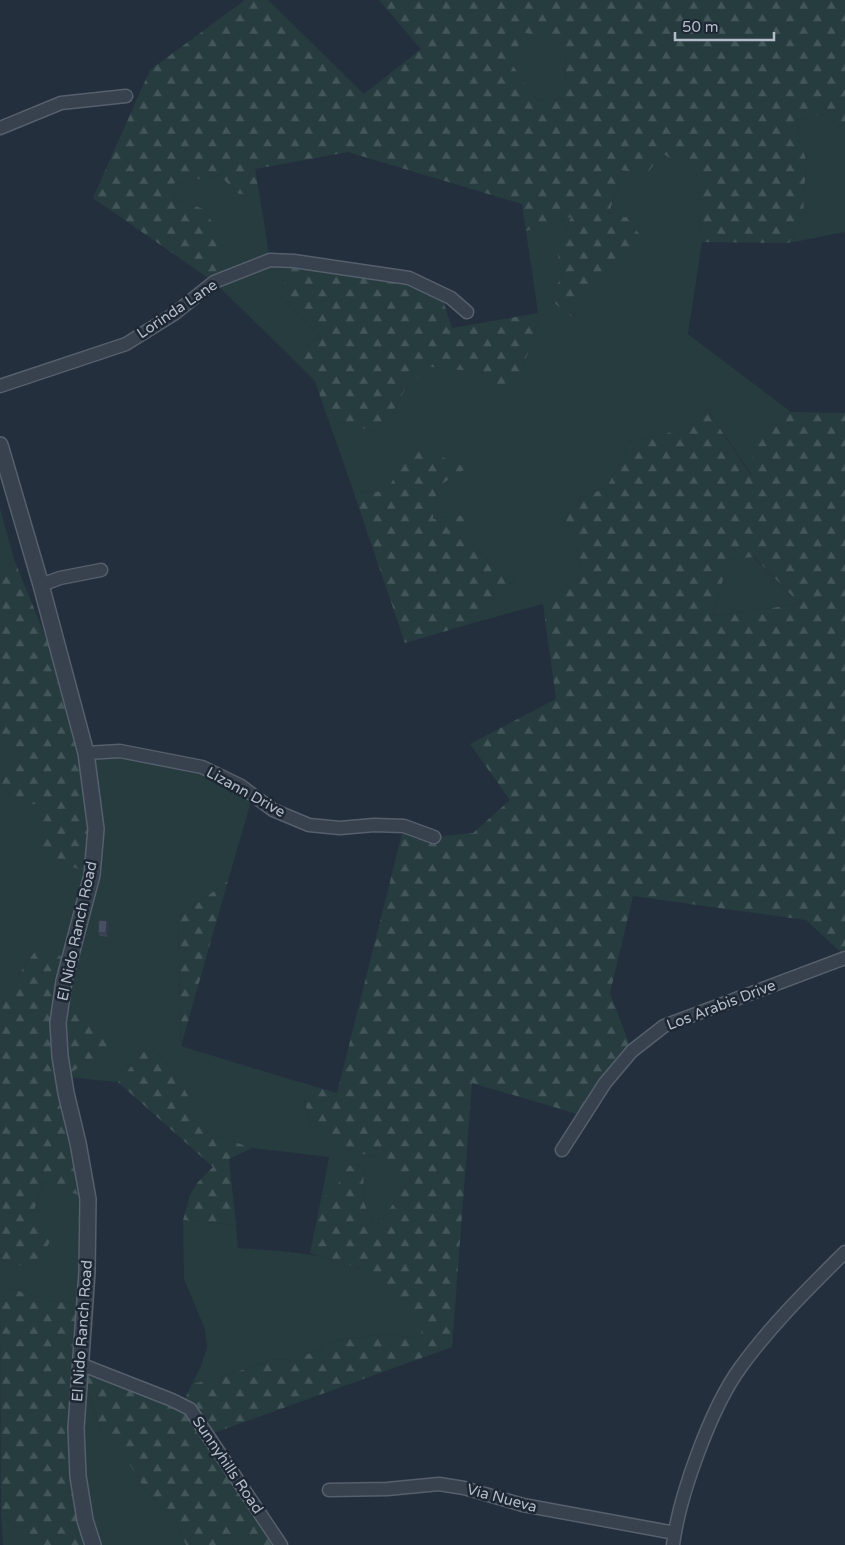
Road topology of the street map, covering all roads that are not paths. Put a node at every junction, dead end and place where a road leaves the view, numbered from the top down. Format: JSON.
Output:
{"nodes":[{"id":1,"x":126,"y":96,"type":"dead end"},
{"id":2,"x":0,"y":128,"type":"edge"},
{"id":3,"x":467,"y":312,"type":"dead end"},
{"id":4,"x":0,"y":386,"type":"edge"},
{"id":5,"x":0,"y":445,"type":"edge"},
{"id":6,"x":101,"y":570,"type":"dead end"},
{"id":7,"x":41,"y":586,"type":"junction"},
{"id":8,"x":86,"y":753,"type":"junction"},
{"id":9,"x":434,"y":836,"type":"dead end"},
{"id":10,"x":845,"y":958,"type":"edge"},
{"id":11,"x":562,"y":1150,"type":"dead end"},
{"id":12,"x":845,"y":1252,"type":"edge"},
{"id":13,"x":80,"y":1364,"type":"junction"},
{"id":14,"x":329,"y":1490,"type":"dead end"},
{"id":15,"x":674,"y":1539,"type":"edge"},
{"id":16,"x":93,"y":1545,"type":"edge"},
{"id":17,"x":281,"y":1545,"type":"edge"}],
"edges":[{"from":1,"to":2,"type":"street"},
{"from":3,"to":4,"type":"street","name":"Lorinda Lane"},
{"from":5,"to":7,"type":"street","name":"El Nido Ranch Road"},
{"from":6,"to":7,"type":"street"},
{"from":7,"to":8,"type":"street","name":"El Nido Ranch Road"},
{"from":8,"to":9,"type":"street","name":"Lizann Drive"},
{"from":8,"to":13,"type":"street","name":"El Nido Ranch Road"},
{"from":10,"to":11,"type":"street","name":"Los Arabis Drive"},
{"from":12,"to":15,"type":"street"},
{"from":13,"to":16,"type":"street","name":"El Nido Ranch Road"},
{"from":13,"to":17,"type":"street","name":"Sunnyhills Road"},
{"from":14,"to":15,"type":"street","name":"Via Nueva"}]}
